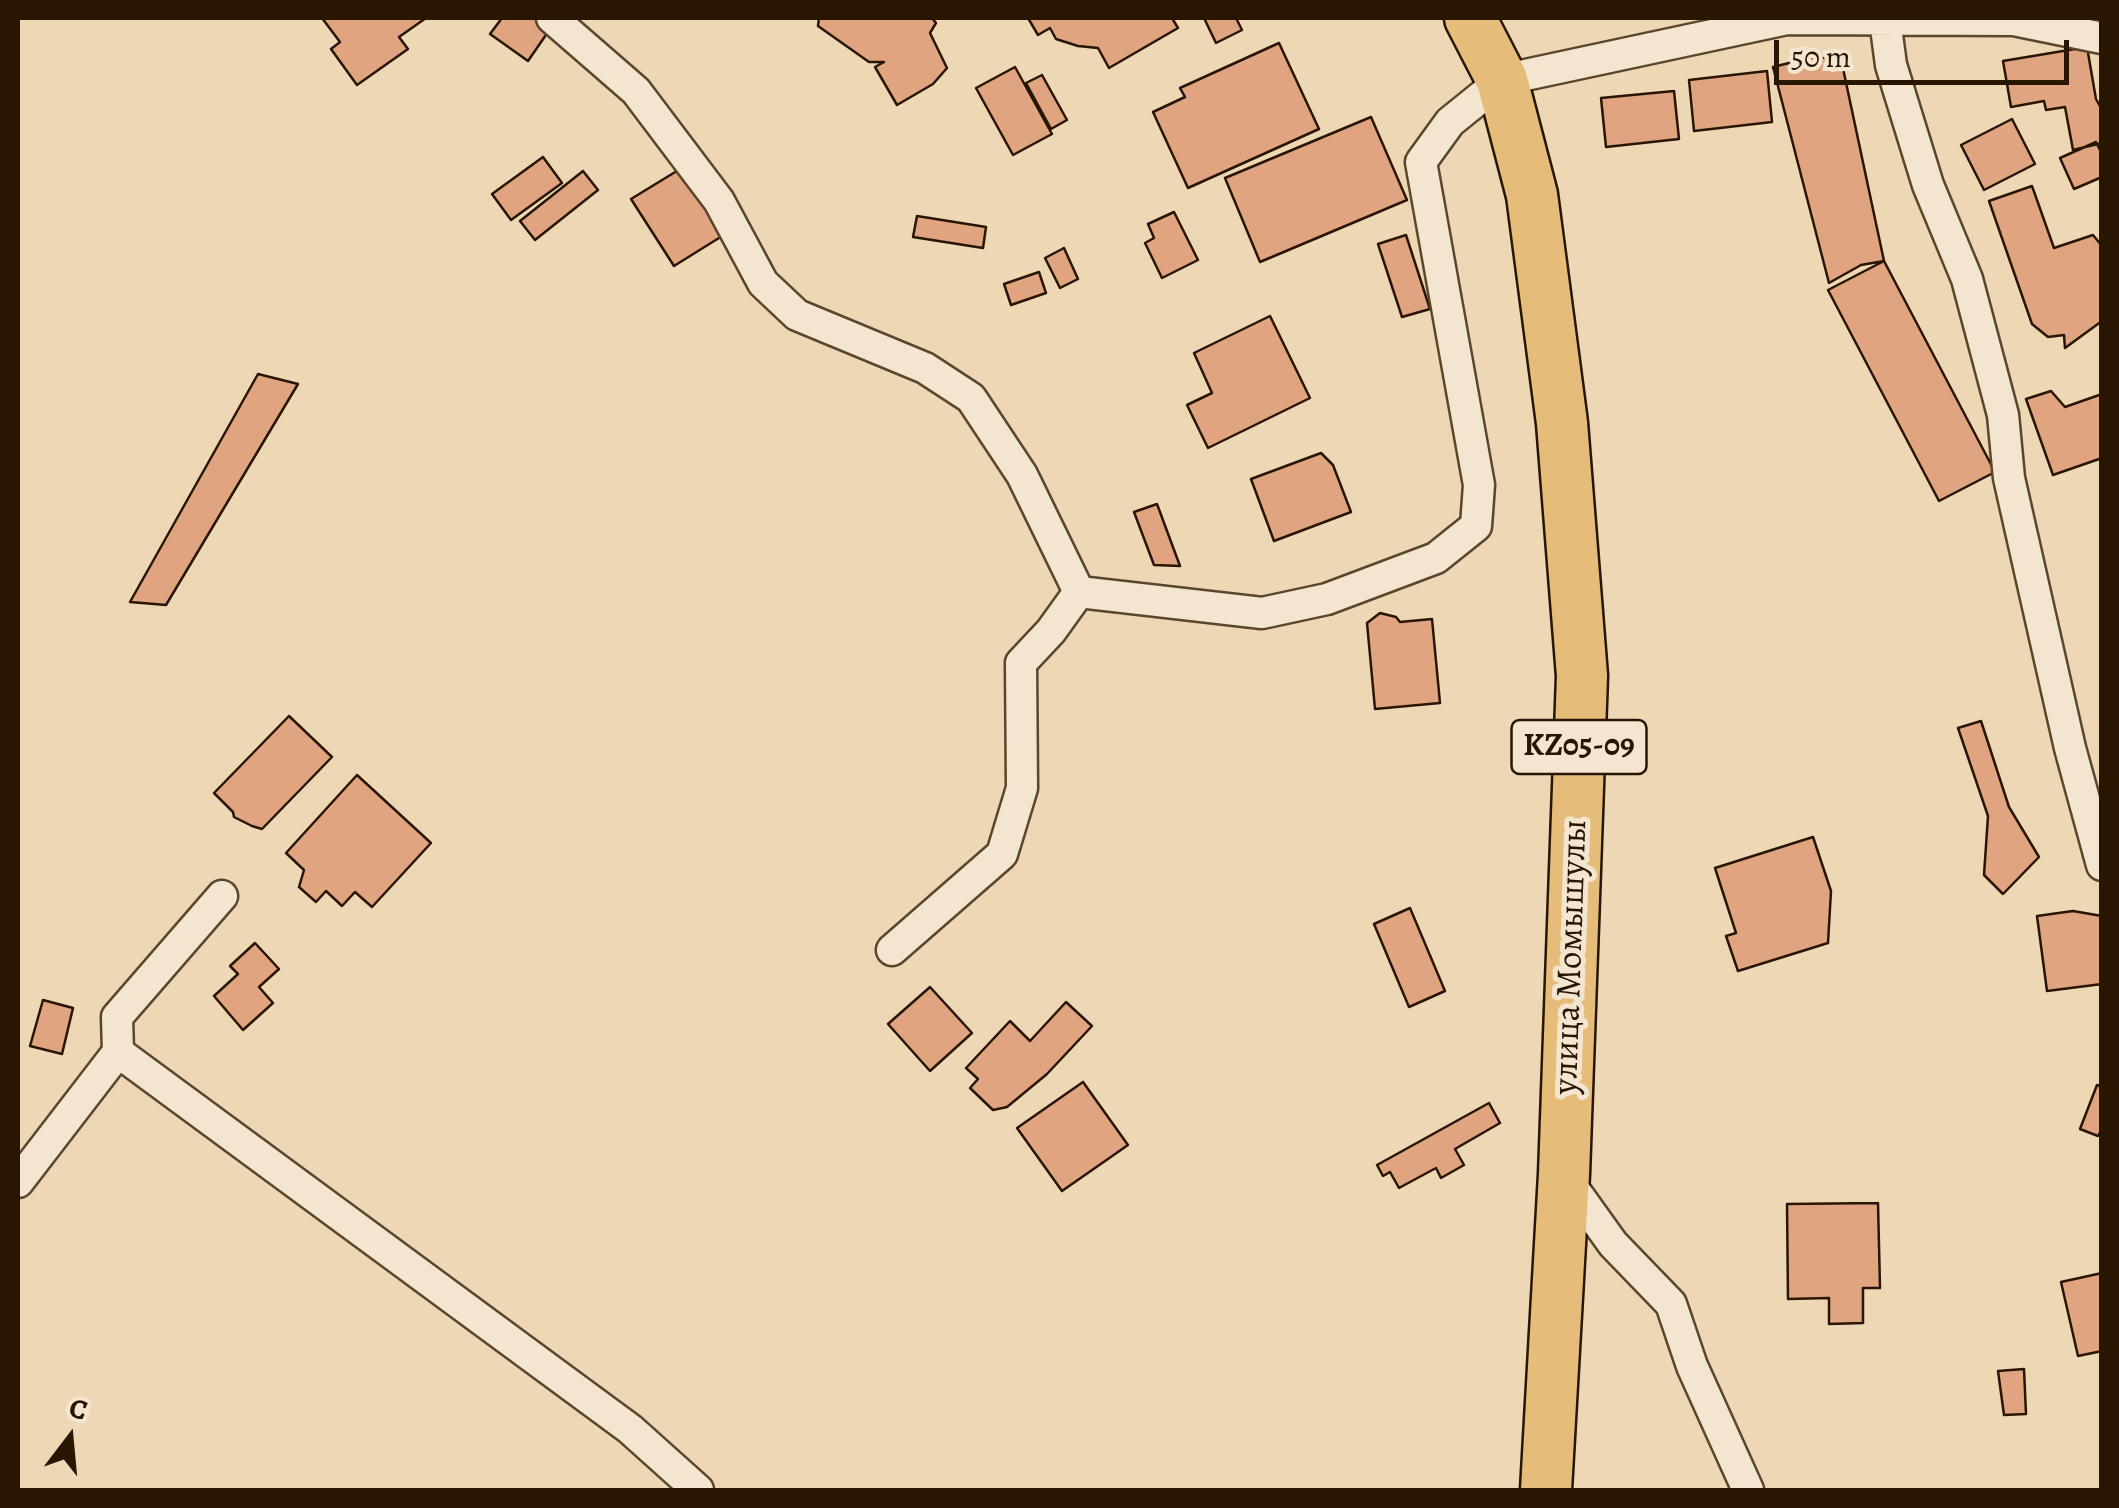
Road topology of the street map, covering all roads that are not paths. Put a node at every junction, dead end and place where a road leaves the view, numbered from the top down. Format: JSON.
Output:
{"nodes":[{"id":1,"x":552,"y":18,"type":"edge"},
{"id":2,"x":1470,"y":18,"type":"edge"},
{"id":3,"x":1885,"y":20,"type":"edge"},
{"id":4,"x":2102,"y":38,"type":"edge"},
{"id":5,"x":1502,"y":80,"type":"junction"},
{"id":6,"x":1078,"y":592,"type":"junction"},
{"id":7,"x":2102,"y":865,"type":"edge"},
{"id":8,"x":222,"y":896,"type":"dead end"},
{"id":9,"x":892,"y":950,"type":"dead end"},
{"id":10,"x":118,"y":1052,"type":"junction"},
{"id":11,"x":1564,"y":1174,"type":"junction"},
{"id":12,"x":18,"y":1182,"type":"edge"},
{"id":13,"x":698,"y":1490,"type":"edge"},
{"id":14,"x":1546,"y":1490,"type":"edge"},
{"id":15,"x":1748,"y":1490,"type":"edge"}],
"edges":[{"from":1,"to":6,"type":"street"},
{"from":2,"to":5,"type":"main road","name":"улица Момышулы","number":"KZ05-09"},
{"from":3,"to":4,"type":"street"},
{"from":3,"to":5,"type":"street"},
{"from":3,"to":7,"type":"street"},
{"from":5,"to":6,"type":"street"},
{"from":5,"to":11,"type":"main road","name":"улица Момышулы","number":"KZ05-09"},
{"from":6,"to":9,"type":"street"},
{"from":8,"to":10,"type":"street"},
{"from":10,"to":12,"type":"street"},
{"from":10,"to":13,"type":"street"},
{"from":11,"to":14,"type":"main road","name":"улица Момышулы","number":"KZ05-09"},
{"from":11,"to":15,"type":"street"}]}
